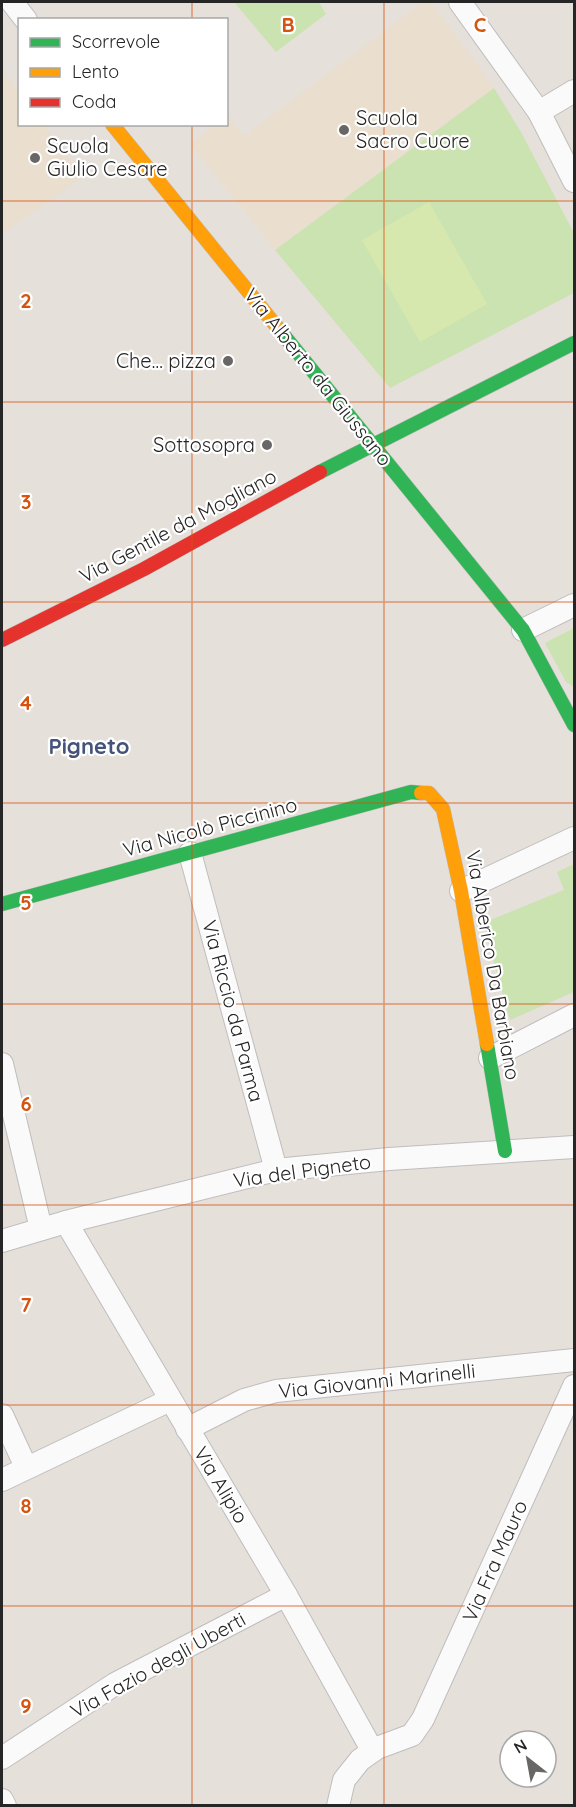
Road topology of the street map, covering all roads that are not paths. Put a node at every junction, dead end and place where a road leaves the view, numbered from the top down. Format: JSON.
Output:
{"nodes":[{"id":1,"x":12,"y":2,"type":"edge"},
{"id":2,"x":460,"y":2,"type":"edge"},
{"id":3,"x":24,"y":18,"type":"edge"},
{"id":4,"x":574,"y":91,"type":"edge"},
{"id":5,"x":539,"y":112,"type":"junction"},
{"id":6,"x":114,"y":126,"type":"edge"},
{"id":7,"x":574,"y":181,"type":"edge"},
{"id":8,"x":572,"y":350,"type":"edge"},
{"id":9,"x":373,"y":446,"type":"junction"},
{"id":10,"x":574,"y":605,"type":"edge"},
{"id":11,"x":523,"y":630,"type":"junction"},
{"id":12,"x":2,"y":640,"type":"edge"},
{"id":13,"x":574,"y":725,"type":"edge"},
{"id":14,"x":429,"y":793,"type":"joint"},
{"id":15,"x":574,"y":838,"type":"edge"},
{"id":16,"x":190,"y":853,"type":"junction"},
{"id":17,"x":461,"y":891,"type":"junction"},
{"id":18,"x":2,"y":904,"type":"edge"},
{"id":19,"x":574,"y":1015,"type":"edge"},
{"id":20,"x":490,"y":1058,"type":"junction"},
{"id":21,"x":2,"y":1064,"type":"edge"},
{"id":22,"x":574,"y":1147,"type":"edge"},
{"id":23,"x":505,"y":1150,"type":"junction"},
{"id":24,"x":276,"y":1170,"type":"junction"},
{"id":25,"x":66,"y":1222,"type":"junction"},
{"id":26,"x":41,"y":1229,"type":"junction"},
{"id":27,"x":2,"y":1241,"type":"edge"},
{"id":28,"x":574,"y":1360,"type":"edge"},
{"id":29,"x":574,"y":1386,"type":"edge"},
{"id":30,"x":170,"y":1400,"type":"junction"},
{"id":31,"x":2,"y":1415,"type":"edge"},
{"id":32,"x":187,"y":1429,"type":"junction"},
{"id":33,"x":26,"y":1467,"type":"junction"},
{"id":34,"x":2,"y":1480,"type":"edge"},
{"id":35,"x":286,"y":1595,"type":"junction"},
{"id":36,"x":372,"y":1750,"type":"junction"},
{"id":37,"x":2,"y":1758,"type":"edge"},
{"id":38,"x":2,"y":1800,"type":"edge"},
{"id":39,"x":5,"y":1806,"type":"edge"},
{"id":40,"x":338,"y":1806,"type":"edge"}],
"edges":[{"from":1,"to":3,"type":"street"},
{"from":2,"to":5,"type":"street"},
{"from":4,"to":5,"type":"street"},
{"from":5,"to":7,"type":"street"},
{"from":6,"to":9,"type":"street","name":"Via Alberto da Giussano"},
{"from":8,"to":9,"type":"street","name":"Via Gentile da Mogliano"},
{"from":9,"to":11,"type":"street","name":"Via Alberto da Giussano"},
{"from":9,"to":12,"type":"street","name":"Via Gentile da Mogliano"},
{"from":10,"to":11,"type":"street"},
{"from":11,"to":13,"type":"street","name":"Via Alberto da Giussano"},
{"from":14,"to":16,"type":"street","name":"Via Nicolò Piccinino"},
{"from":14,"to":17,"type":"street","name":"Via Alberico Da Barbiano"},
{"from":15,"to":17,"type":"street"},
{"from":16,"to":18,"type":"street","name":"Via Nicolò Piccinino"},
{"from":16,"to":24,"type":"street","name":"Via Riccio da Parma"},
{"from":17,"to":20,"type":"street","name":"Via Alberico Da Barbiano"},
{"from":19,"to":20,"type":"street"},
{"from":20,"to":23,"type":"street","name":"Via Alberico Da Barbiano"},
{"from":21,"to":26,"type":"street"},
{"from":22,"to":23,"type":"street","name":"Via del Pigneto"},
{"from":23,"to":24,"type":"street","name":"Via del Pigneto"},
{"from":24,"to":25,"type":"street","name":"Via del Pigneto"},
{"from":25,"to":26,"type":"street","name":"Via del Pigneto"},
{"from":25,"to":30,"type":"street","name":"Via Alipio"},
{"from":26,"to":27,"type":"street","name":"Via del Pigneto"},
{"from":28,"to":32,"type":"street","name":"Via Giovanni Marinelli"},
{"from":29,"to":36,"type":"street","name":"Via Fra Mauro"},
{"from":30,"to":32,"type":"street","name":"Via Alipio"},
{"from":30,"to":33,"type":"street"},
{"from":31,"to":33,"type":"street"},
{"from":32,"to":35,"type":"street","name":"Via Alipio"},
{"from":33,"to":34,"type":"street"},
{"from":35,"to":36,"type":"street","name":"Via Alipio"},
{"from":35,"to":37,"type":"street","name":"Via Fazio degli Uberti"},
{"from":36,"to":40,"type":"street"},
{"from":38,"to":39,"type":"street"}]}
